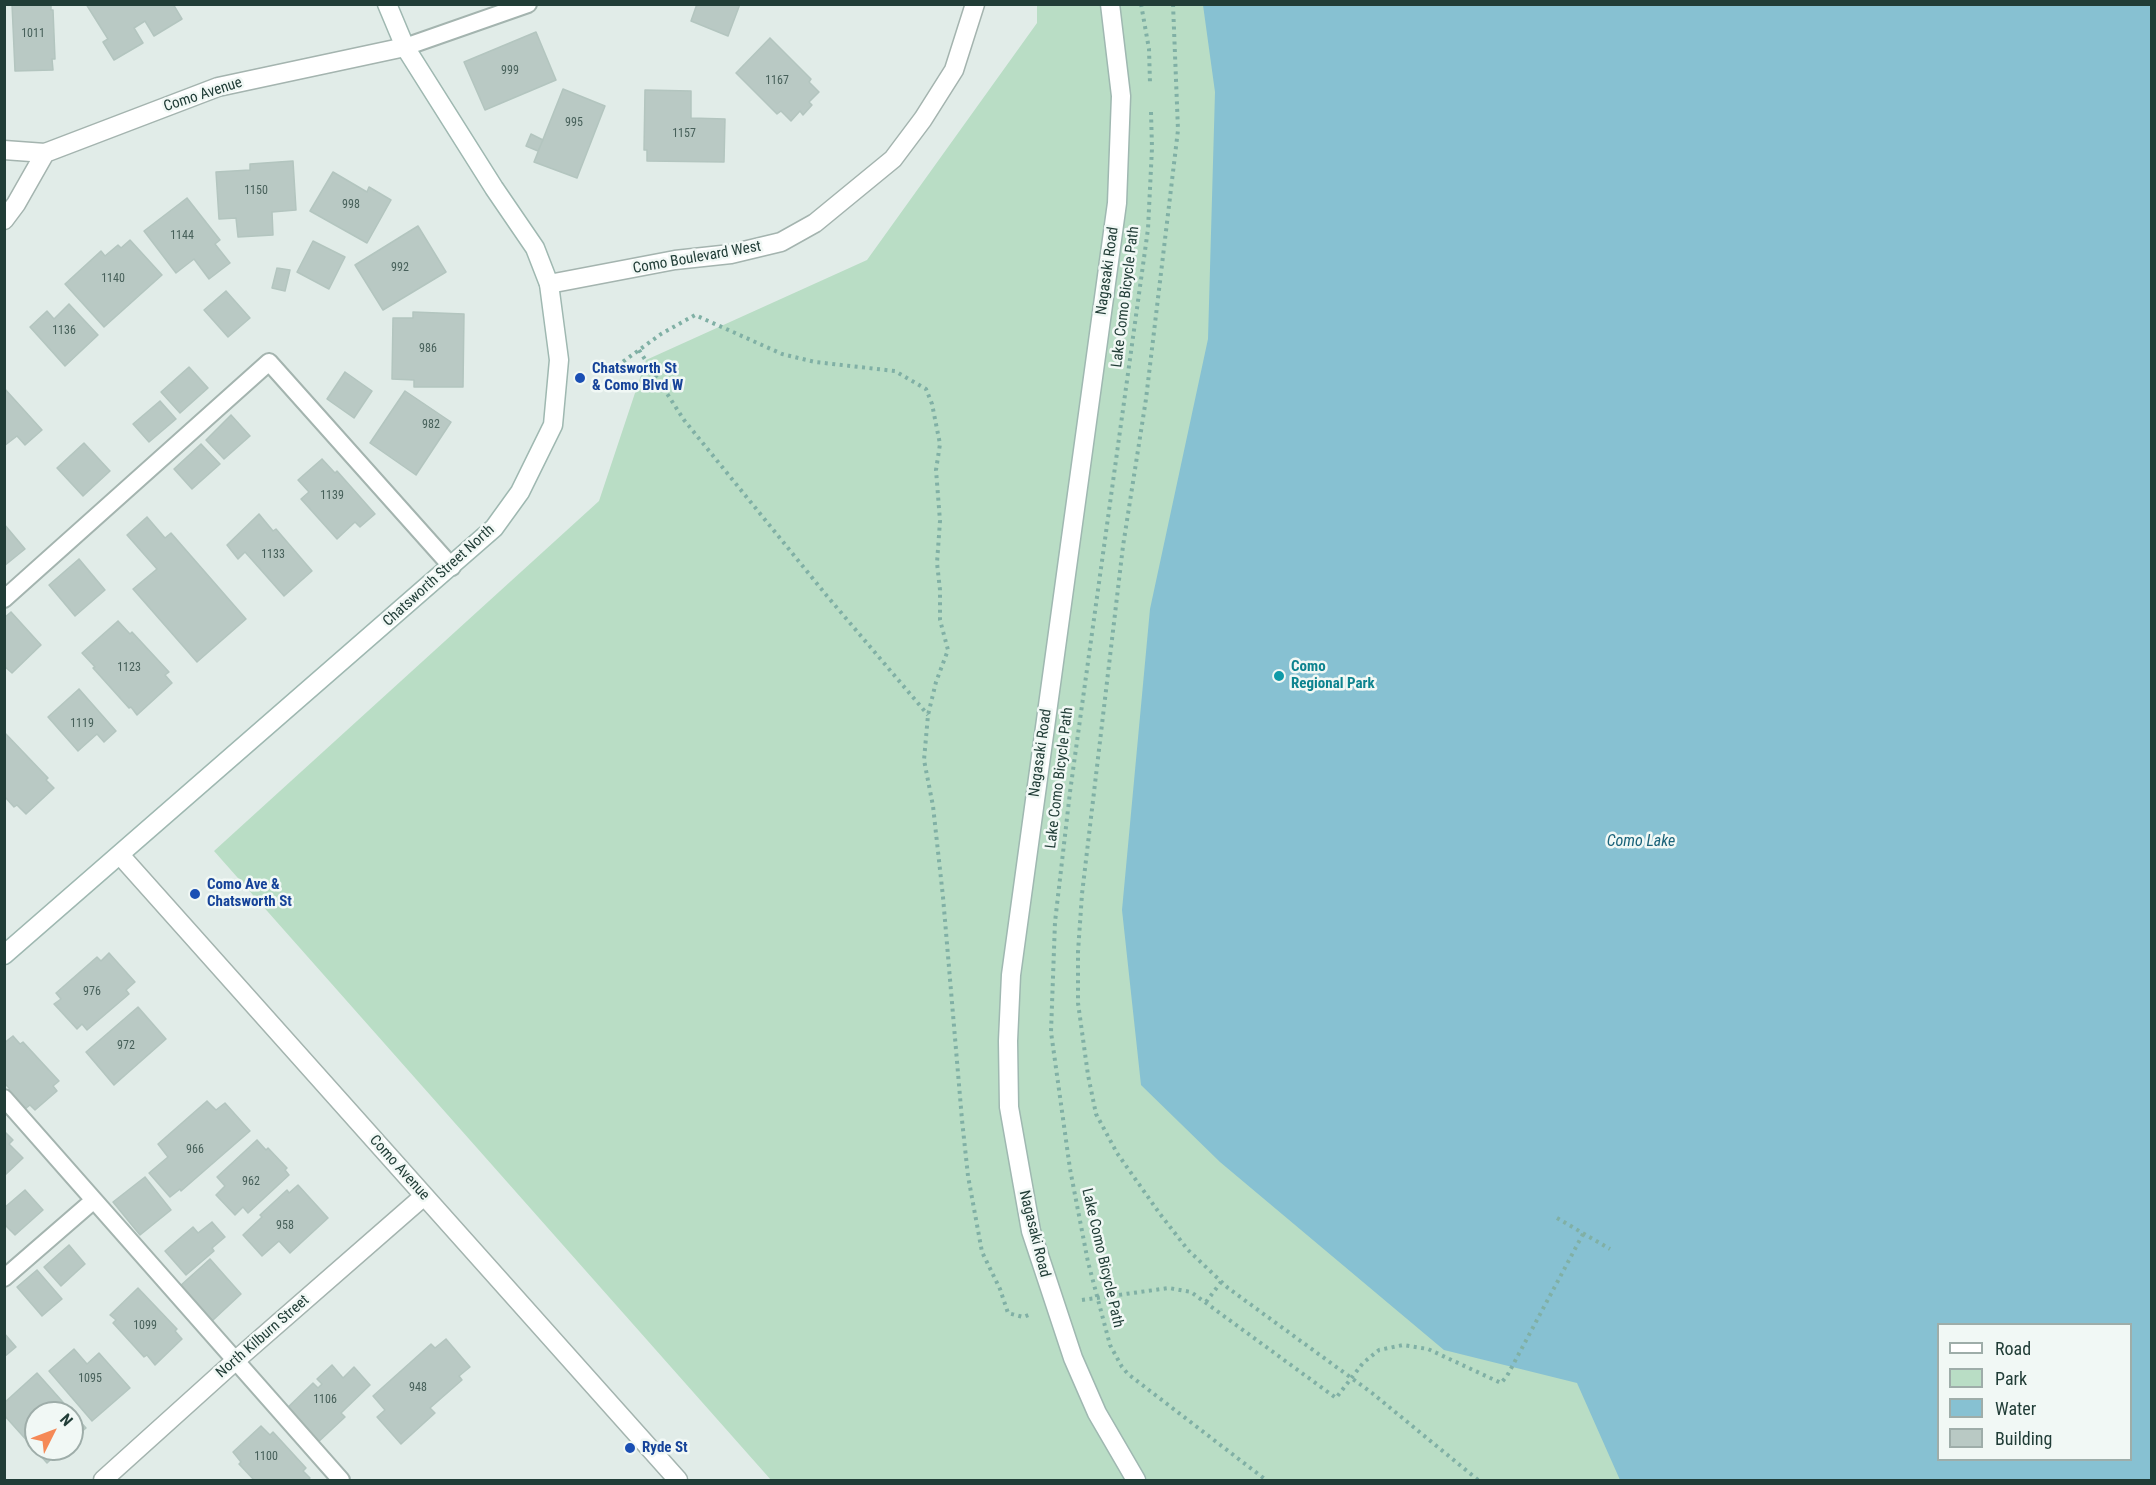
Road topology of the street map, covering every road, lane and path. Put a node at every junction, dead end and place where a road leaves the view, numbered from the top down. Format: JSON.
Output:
{"nodes":[{"id":1,"x":387,"y":4,"type":"edge"},
{"id":2,"x":528,"y":4,"type":"edge"},
{"id":3,"x":975,"y":4,"type":"edge"},
{"id":4,"x":1110,"y":4,"type":"edge"},
{"id":5,"x":1141,"y":4,"type":"edge"},
{"id":6,"x":1173,"y":4,"type":"edge"},
{"id":7,"x":405,"y":46,"type":"junction"},
{"id":8,"x":1150,"y":88,"type":"dead end"},
{"id":9,"x":1151,"y":108,"type":"dead end"},
{"id":10,"x":4,"y":150,"type":"edge"},
{"id":11,"x":45,"y":153,"type":"junction"},
{"id":12,"x":4,"y":220,"type":"edge"},
{"id":13,"x":549,"y":284,"type":"junction"},
{"id":14,"x":639,"y":350,"type":"junction"},
{"id":15,"x":617,"y":366,"type":"dead end"},
{"id":16,"x":452,"y":567,"type":"junction"},
{"id":17,"x":4,"y":599,"type":"edge"},
{"id":18,"x":928,"y":716,"type":"junction"},
{"id":19,"x":120,"y":855,"type":"junction"},
{"id":20,"x":4,"y":955,"type":"edge"},
{"id":21,"x":4,"y":1098,"type":"edge"},
{"id":22,"x":424,"y":1196,"type":"junction"},
{"id":23,"x":94,"y":1200,"type":"junction"},
{"id":24,"x":1557,"y":1218,"type":"dead end"},
{"id":25,"x":1583,"y":1234,"type":"junction"},
{"id":26,"x":1610,"y":1249,"type":"dead end"},
{"id":27,"x":4,"y":1278,"type":"edge"},
{"id":28,"x":1221,"y":1282,"type":"junction"},
{"id":29,"x":1096,"y":1298,"type":"junction"},
{"id":30,"x":1206,"y":1302,"type":"junction"},
{"id":31,"x":1054,"y":1305,"type":"junction"},
{"id":32,"x":235,"y":1361,"type":"junction"},
{"id":33,"x":1351,"y":1379,"type":"junction"},
{"id":34,"x":103,"y":1480,"type":"edge"},
{"id":35,"x":341,"y":1480,"type":"edge"},
{"id":36,"x":678,"y":1480,"type":"edge"},
{"id":37,"x":1136,"y":1480,"type":"edge"},
{"id":38,"x":1266,"y":1480,"type":"edge"},
{"id":39,"x":1478,"y":1480,"type":"edge"}],
"edges":[{"from":1,"to":7,"type":"street","name":"Chatsworth Street North"},
{"from":2,"to":7,"type":"lane"},
{"from":3,"to":13,"type":"street","name":"Como Boulevard West"},
{"from":4,"to":31,"type":"street","name":"Nagasaki Road"},
{"from":5,"to":8,"type":"path"},
{"from":6,"to":28,"type":"path"},
{"from":7,"to":11,"type":"street","name":"Como Avenue"},
{"from":7,"to":13,"type":"street","name":"Chatsworth Street North"},
{"from":9,"to":29,"type":"path","name":"Lake Como Bicycle Path"},
{"from":10,"to":11,"type":"street","name":"Como Avenue"},
{"from":11,"to":12,"type":"street"},
{"from":13,"to":16,"type":"street","name":"Chatsworth Street North"},
{"from":14,"to":15,"type":"path"},
{"from":14,"to":18,"type":"path"},
{"from":14,"to":18,"type":"path"},
{"from":16,"to":17,"type":"lane"},
{"from":16,"to":19,"type":"street","name":"Chatsworth Street North"},
{"from":18,"to":31,"type":"path"},
{"from":19,"to":20,"type":"street","name":"Chatsworth Street North"},
{"from":19,"to":22,"type":"street","name":"Como Avenue"},
{"from":21,"to":23,"type":"lane"},
{"from":22,"to":32,"type":"street","name":"North Kilburn Street"},
{"from":22,"to":36,"type":"street","name":"Como Avenue"},
{"from":23,"to":27,"type":"lane"},
{"from":23,"to":32,"type":"lane"},
{"from":24,"to":25,"type":"path"},
{"from":25,"to":26,"type":"path"},
{"from":25,"to":33,"type":"path"},
{"from":28,"to":30,"type":"path"},
{"from":28,"to":33,"type":"path"},
{"from":29,"to":30,"type":"path"},
{"from":29,"to":31,"type":"path"},
{"from":29,"to":38,"type":"path","name":"Lake Como Bicycle Path"},
{"from":30,"to":33,"type":"path"},
{"from":31,"to":37,"type":"street","name":"Nagasaki Road"},
{"from":32,"to":34,"type":"street","name":"North Kilburn Street"},
{"from":32,"to":35,"type":"lane"},
{"from":33,"to":39,"type":"path"}]}
